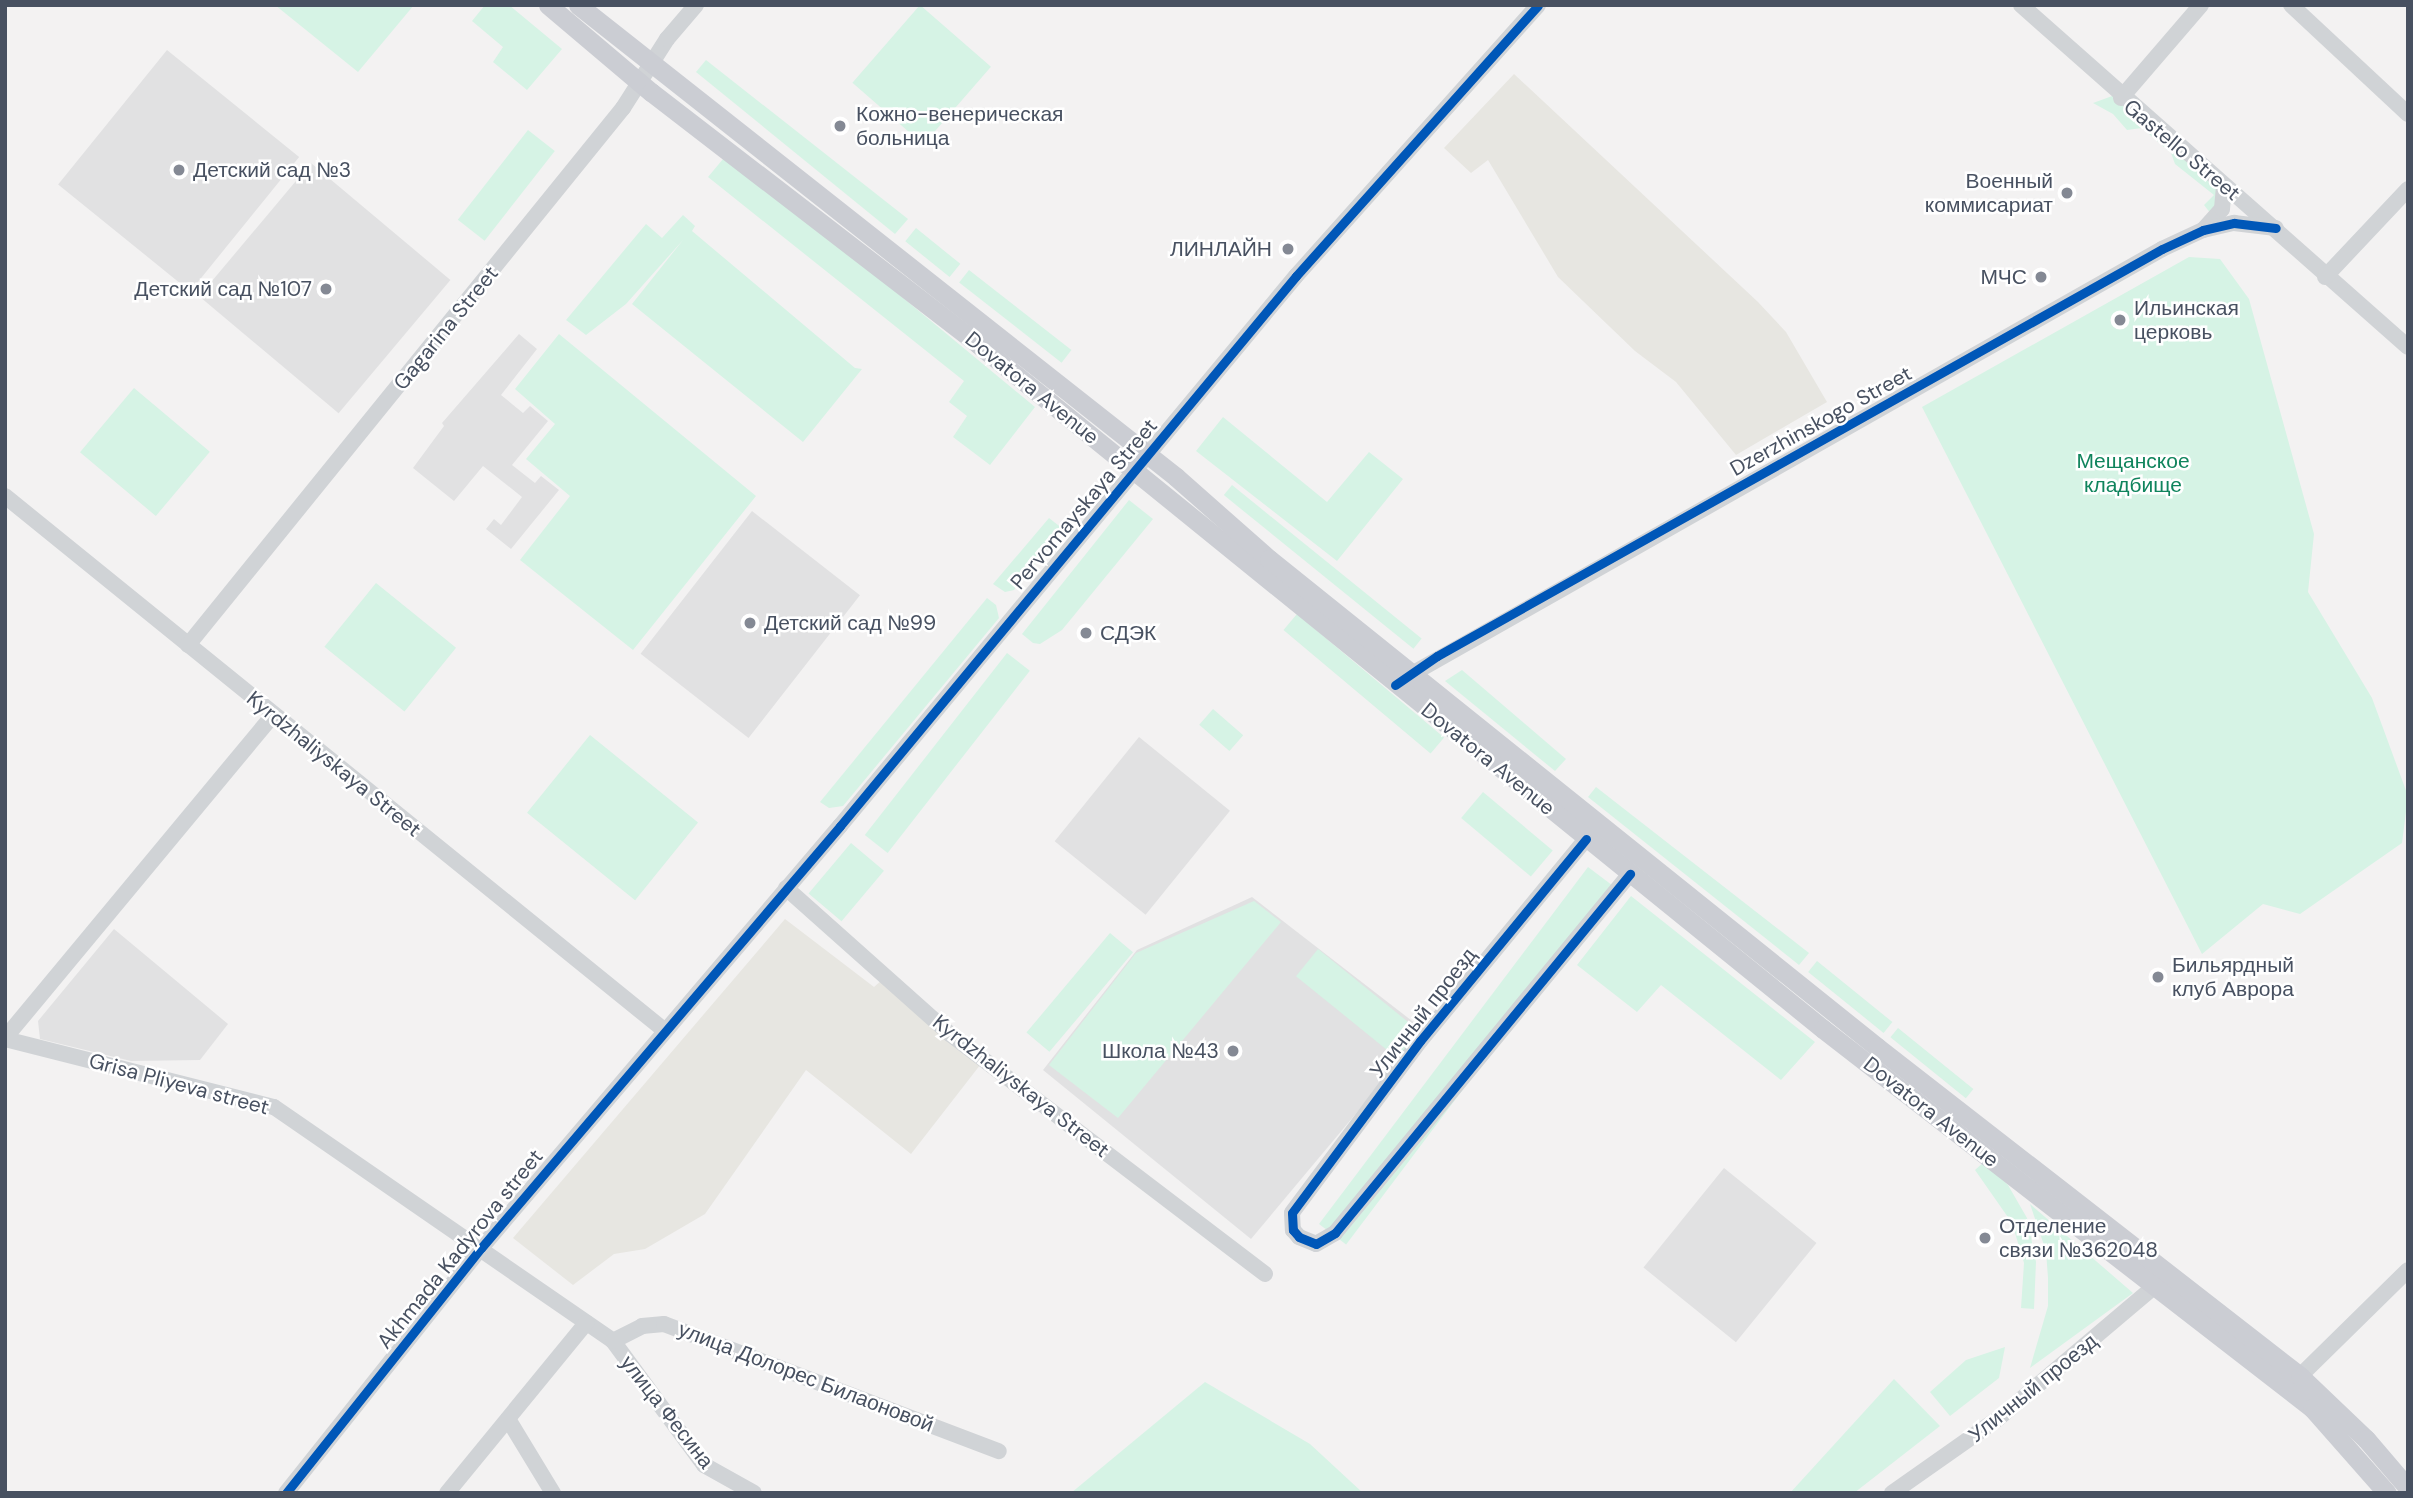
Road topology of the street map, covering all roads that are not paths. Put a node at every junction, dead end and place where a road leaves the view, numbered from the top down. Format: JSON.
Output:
{"nodes":[{"id":1,"x":548,"y":5,"type":"edge"},
{"id":2,"x":578,"y":5,"type":"edge"},
{"id":3,"x":696,"y":5,"type":"edge"},
{"id":4,"x":1538,"y":5,"type":"edge"},
{"id":5,"x":2021,"y":5,"type":"edge"},
{"id":6,"x":2202,"y":5,"type":"edge"},
{"id":7,"x":2291,"y":5,"type":"edge"},
{"id":8,"x":650,"y":64,"type":"junction"},
{"id":9,"x":639,"y":82,"type":"junction"},
{"id":10,"x":2121,"y":98,"type":"junction"},
{"id":11,"x":2408,"y":114,"type":"edge"},
{"id":12,"x":2224,"y":186,"type":"junction"},
{"id":13,"x":2408,"y":189,"type":"edge"},
{"id":14,"x":2276,"y":229,"type":"junction"},
{"id":15,"x":2203,"y":230,"type":"junction"},
{"id":16,"x":2325,"y":277,"type":"junction"},
{"id":17,"x":2408,"y":347,"type":"edge"},
{"id":18,"x":1148,"y":454,"type":"junction"},
{"id":19,"x":1134,"y":471,"type":"junction"},
{"id":20,"x":5,"y":496,"type":"edge"},
{"id":21,"x":188,"y":645,"type":"junction"},
{"id":22,"x":1412,"y":673,"type":"junction"},
{"id":23,"x":1395,"y":685,"type":"junction"},
{"id":24,"x":273,"y":715,"type":"junction"},
{"id":25,"x":1586,"y":839,"type":"junction"},
{"id":26,"x":1630,"y":874,"type":"junction"},
{"id":27,"x":786,"y":888,"type":"junction"},
{"id":28,"x":664,"y":1030,"type":"junction"},
{"id":29,"x":5,"y":1039,"type":"edge"},
{"id":30,"x":481,"y":1248,"type":"junction"},
{"id":31,"x":2408,"y":1270,"type":"edge"},
{"id":32,"x":1265,"y":1274,"type":"dead end"},
{"id":33,"x":2161,"y":1282,"type":"junction"},
{"id":34,"x":586,"y":1323,"type":"junction"},
{"id":35,"x":613,"y":1341,"type":"junction"},
{"id":36,"x":2300,"y":1376,"type":"junction"},
{"id":37,"x":508,"y":1419,"type":"junction"},
{"id":38,"x":999,"y":1451,"type":"dead end"},
{"id":39,"x":2408,"y":1488,"type":"edge"},
{"id":40,"x":286,"y":1493,"type":"edge"},
{"id":41,"x":447,"y":1493,"type":"edge"},
{"id":42,"x":553,"y":1493,"type":"edge"},
{"id":43,"x":754,"y":1493,"type":"edge"},
{"id":44,"x":1892,"y":1493,"type":"edge"},
{"id":45,"x":2387,"y":1493,"type":"edge"}],
"edges":[{"from":1,"to":9,"type":"main road","name":"Dovatora Avenue"},
{"from":2,"to":8,"type":"main road","name":"Dovatora Avenue"},
{"from":3,"to":8,"type":"street","name":"Gagarina Street"},
{"from":4,"to":18,"type":"street","name":"Pervomayskaya Street"},
{"from":5,"to":10,"type":"street","name":"Gastello Street"},
{"from":6,"to":10,"type":"street"},
{"from":7,"to":11,"type":"street"},
{"from":8,"to":9,"type":"street","name":"Gagarina Street"},
{"from":8,"to":18,"type":"main road","name":"Dovatora Avenue"},
{"from":9,"to":19,"type":"main road","name":"Dovatora Avenue"},
{"from":9,"to":21,"type":"street","name":"Gagarina Street"},
{"from":10,"to":12,"type":"street","name":"Gastello Street"},
{"from":12,"to":14,"type":"street","name":"Gastello Street"},
{"from":12,"to":15,"type":"street","name":"Dzerzhinskogo Street"},
{"from":13,"to":16,"type":"street"},
{"from":14,"to":15,"type":"street","name":"Dzerzhinskogo Street"},
{"from":14,"to":16,"type":"street","name":"Gastello Street"},
{"from":15,"to":22,"type":"street","name":"Dzerzhinskogo Street"},
{"from":16,"to":17,"type":"street","name":"Gastello Street"},
{"from":18,"to":19,"type":"street","name":"Pervomayskaya Street"},
{"from":18,"to":22,"type":"main road","name":"Dovatora Avenue"},
{"from":19,"to":23,"type":"main road","name":"Dovatora Avenue"},
{"from":19,"to":27,"type":"street","name":"Pervomayskaya Street"},
{"from":20,"to":21,"type":"street","name":"Kyrdzhaliyskaya Street"},
{"from":21,"to":24,"type":"street","name":"Kyrdzhaliyskaya Street"},
{"from":22,"to":23,"type":"street","name":"Dzerzhinskogo Street"},
{"from":22,"to":33,"type":"main road","name":"Dovatora Avenue"},
{"from":23,"to":25,"type":"main road","name":"Dovatora Avenue"},
{"from":24,"to":28,"type":"street","name":"Kyrdzhaliyskaya Street"},
{"from":24,"to":29,"type":"street"},
{"from":25,"to":26,"type":"main road","name":"Dovatora Avenue"},
{"from":25,"to":26,"type":"street","name":"Уличный проезд"},
{"from":26,"to":33,"type":"main road","name":"Dovatora Avenue"},
{"from":27,"to":28,"type":"street","name":"Pervomayskaya Street"},
{"from":27,"to":32,"type":"street","name":"Kyrdzhaliyskaya Street"},
{"from":28,"to":30,"type":"street","name":"Akhmada Kadyrova street"},
{"from":29,"to":30,"type":"street","name":"Grisa Pliyeva street"},
{"from":30,"to":34,"type":"street","name":"Grisa Pliyeva street"},
{"from":30,"to":40,"type":"street","name":"Akhmada Kadyrova street"},
{"from":31,"to":36,"type":"street"},
{"from":33,"to":36,"type":"main road","name":"Dovatora Avenue"},
{"from":33,"to":44,"type":"street","name":"Уличный проезд"},
{"from":33,"to":45,"type":"main road","name":"Dovatora Avenue"},
{"from":34,"to":35,"type":"street","name":"улица Фесина"},
{"from":34,"to":37,"type":"street"},
{"from":35,"to":38,"type":"street","name":"улица Долорес Билаоновой"},
{"from":35,"to":43,"type":"street","name":"улица Фесина"},
{"from":36,"to":39,"type":"main road","name":"Dovatora Avenue"},
{"from":37,"to":41,"type":"street"},
{"from":37,"to":42,"type":"street"}]}
